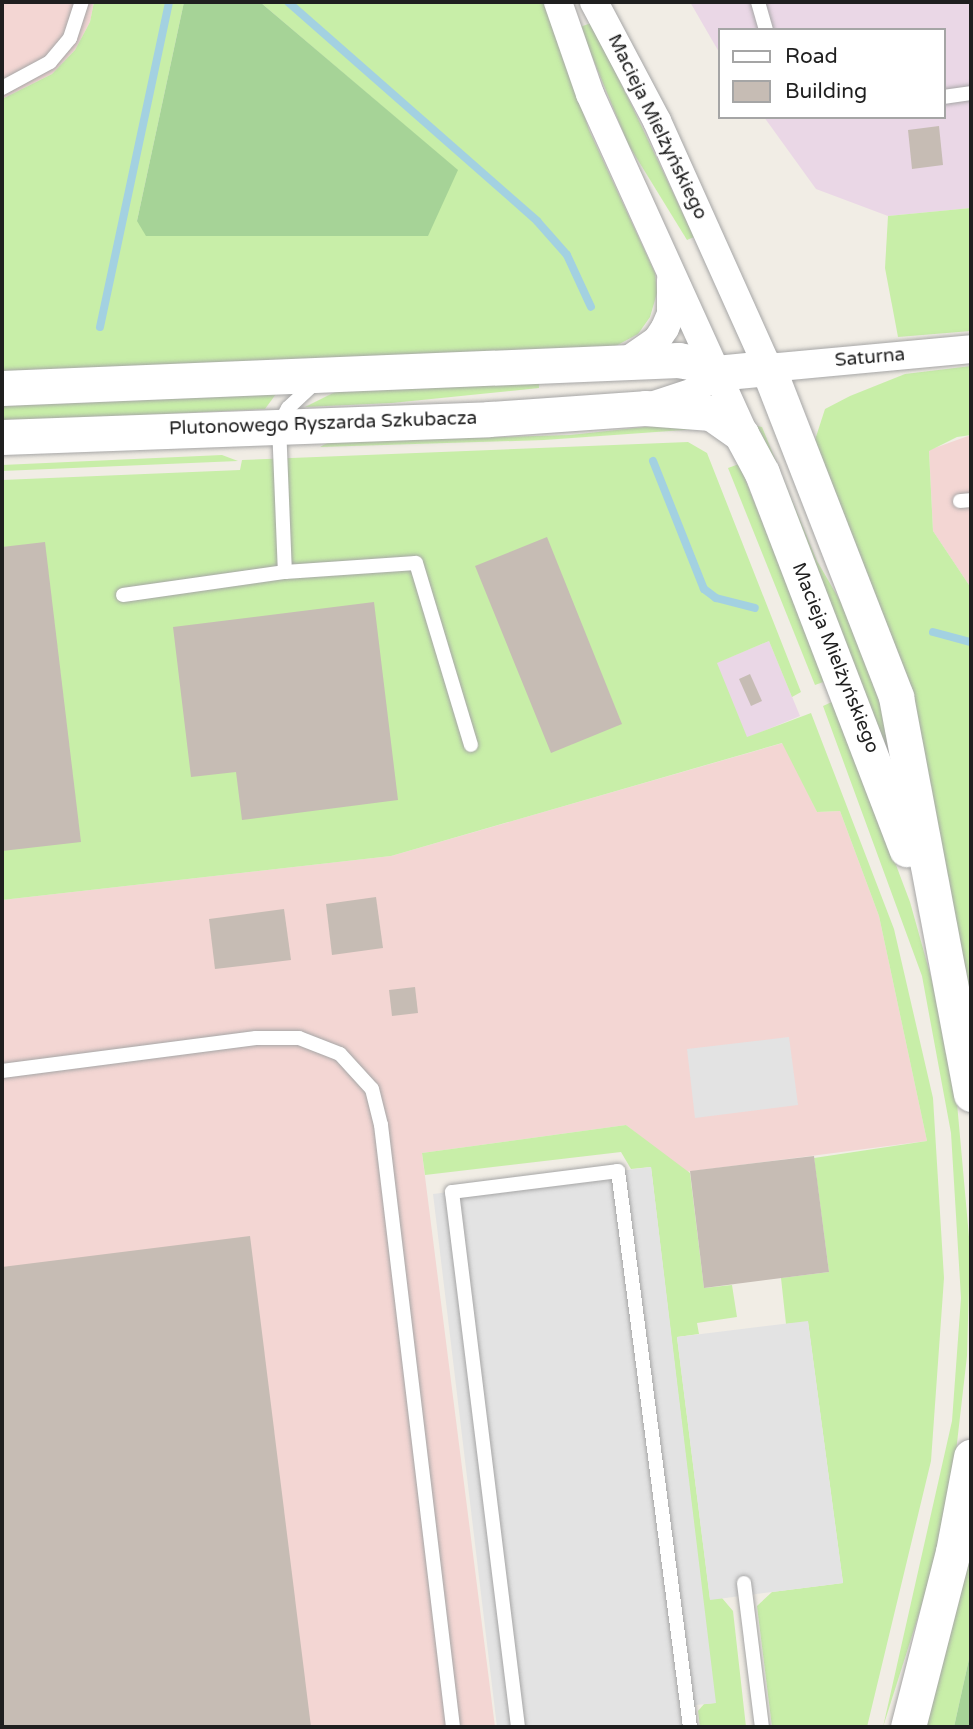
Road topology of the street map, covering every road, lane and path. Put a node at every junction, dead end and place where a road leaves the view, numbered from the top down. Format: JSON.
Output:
{"nodes":[{"id":1,"x":82,"y":2,"type":"edge"},
{"id":2,"x":558,"y":2,"type":"edge"},
{"id":3,"x":594,"y":2,"type":"edge"},
{"id":4,"x":758,"y":2,"type":"edge"},
{"id":5,"x":765,"y":28,"type":"edge"},
{"id":6,"x":2,"y":88,"type":"edge"},
{"id":7,"x":971,"y":93,"type":"edge"},
{"id":8,"x":945,"y":97,"type":"edge"},
{"id":9,"x":661,"y":251,"type":"junction"},
{"id":10,"x":971,"y":349,"type":"edge"},
{"id":11,"x":624,"y":363,"type":"junction"},
{"id":12,"x":768,"y":368,"type":"junction"},
{"id":13,"x":716,"y":373,"type":"junction"},
{"id":14,"x":333,"y":374,"type":"junction"},
{"id":15,"x":2,"y":388,"type":"edge"},
{"id":16,"x":645,"y":408,"type":"junction"},
{"id":17,"x":279,"y":425,"type":"junction"},
{"id":18,"x":2,"y":437,"type":"edge"},
{"id":19,"x":762,"y":473,"type":"junction"},
{"id":20,"x":285,"y":572,"type":"junction"},
{"id":21,"x":123,"y":595,"type":"dead end"},
{"id":22,"x":471,"y":745,"type":"dead end"},
{"id":23,"x":940,"y":948,"type":"junction"},
{"id":24,"x":2,"y":1071,"type":"edge"},
{"id":25,"x":971,"y":1094,"type":"edge"},
{"id":26,"x":971,"y":1457,"type":"edge"},
{"id":27,"x":744,"y":1583,"type":"dead end"},
{"id":28,"x":453,"y":1727,"type":"edge"},
{"id":29,"x":518,"y":1727,"type":"edge"},
{"id":30,"x":690,"y":1727,"type":"edge"},
{"id":31,"x":762,"y":1727,"type":"edge"},
{"id":32,"x":908,"y":1727,"type":"edge"}],
"edges":[{"from":1,"to":6,"type":"lane"},
{"from":2,"to":9,"type":"street","name":"Macieja Mielżyńskiego"},
{"from":3,"to":12,"type":"street","name":"Macieja Mielżyńskiego"},
{"from":4,"to":5,"type":"lane"},
{"from":7,"to":8,"type":"lane"},
{"from":9,"to":11,"type":"street"},
{"from":9,"to":13,"type":"street","name":"Macieja Mielżyńskiego"},
{"from":10,"to":12,"type":"street","name":"Saturna"},
{"from":11,"to":13,"type":"street"},
{"from":11,"to":14,"type":"street"},
{"from":12,"to":13,"type":"street"},
{"from":12,"to":23,"type":"street","name":"Macieja Mielżyńskiego"},
{"from":13,"to":16,"type":"street","name":"Plutonowego Ryszarda Szkubacza"},
{"from":13,"to":19,"type":"street","name":"Macieja Mielżyńskiego"},
{"from":14,"to":15,"type":"street"},
{"from":14,"to":17,"type":"lane"},
{"from":16,"to":17,"type":"street","name":"Plutonowego Ryszarda Szkubacza"},
{"from":16,"to":19,"type":"street","name":"Plutonowego Ryszarda Szkubacza"},
{"from":17,"to":18,"type":"street","name":"Plutonowego Ryszarda Szkubacza"},
{"from":17,"to":20,"type":"lane"},
{"from":19,"to":23,"type":"street","name":"Macieja Mielżyńskiego"},
{"from":20,"to":21,"type":"lane"},
{"from":20,"to":22,"type":"lane"},
{"from":23,"to":25,"type":"street","name":"Macieja Mielżyńskiego"},
{"from":24,"to":28,"type":"lane"},
{"from":26,"to":32,"type":"street"},
{"from":27,"to":31,"type":"lane"},
{"from":29,"to":30,"type":"lane"}]}
